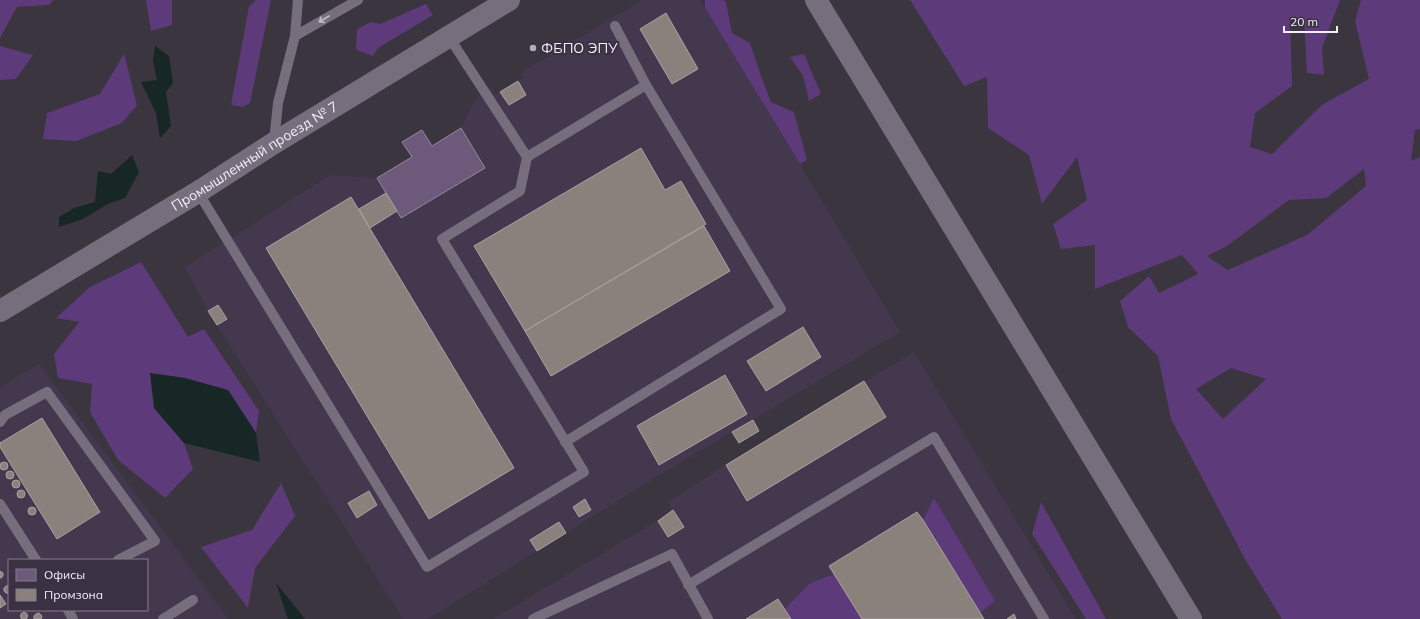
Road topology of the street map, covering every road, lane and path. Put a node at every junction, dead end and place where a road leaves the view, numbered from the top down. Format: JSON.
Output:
{"nodes":[{"id":1,"x":298,"y":0,"type":"edge"},
{"id":2,"x":358,"y":0,"type":"edge"},
{"id":3,"x":509,"y":0,"type":"edge"},
{"id":4,"x":816,"y":0,"type":"edge"},
{"id":5,"x":615,"y":26,"type":"dead end"},
{"id":6,"x":295,"y":36,"type":"junction"},
{"id":7,"x":449,"y":37,"type":"junction"},
{"id":8,"x":646,"y":85,"type":"junction"},
{"id":9,"x":274,"y":143,"type":"junction"},
{"id":10,"x":527,"y":157,"type":"junction"},
{"id":11,"x":198,"y":192,"type":"junction"},
{"id":12,"x":0,"y":311,"type":"edge"},
{"id":13,"x":0,"y":422,"type":"edge"},
{"id":14,"x":566,"y":442,"type":"junction"},
{"id":15,"x":0,"y":504,"type":"edge"},
{"id":16,"x":35,"y":559,"type":"edge"},
{"id":17,"x":120,"y":559,"type":"edge"},
{"id":18,"x":688,"y":585,"type":"junction"},
{"id":19,"x":193,"y":600,"type":"dead end"},
{"id":20,"x":163,"y":619,"type":"edge"},
{"id":21,"x":533,"y":619,"type":"edge"},
{"id":22,"x":708,"y":619,"type":"edge"},
{"id":23,"x":1044,"y":619,"type":"edge"},
{"id":24,"x":1191,"y":619,"type":"edge"}],
"edges":[{"from":1,"to":6,"type":"lane"},
{"from":2,"to":6,"type":"lane","one_way":true},
{"from":3,"to":7,"type":"street","name":"Промышленный проезд № 7"},
{"from":4,"to":24,"type":"street"},
{"from":5,"to":8,"type":"lane"},
{"from":6,"to":9,"type":"lane"},
{"from":7,"to":9,"type":"street","name":"Промышленный проезд № 7"},
{"from":7,"to":10,"type":"lane"},
{"from":8,"to":10,"type":"lane"},
{"from":8,"to":14,"type":"lane"},
{"from":9,"to":11,"type":"street","name":"Промышленный проезд № 7"},
{"from":10,"to":14,"type":"lane"},
{"from":11,"to":12,"type":"street","name":"Промышленный проезд № 7"},
{"from":11,"to":14,"type":"lane"},
{"from":13,"to":17,"type":"lane"},
{"from":15,"to":16,"type":"lane"},
{"from":18,"to":21,"type":"lane"},
{"from":18,"to":22,"type":"lane"},
{"from":18,"to":23,"type":"lane"},
{"from":19,"to":20,"type":"lane"}]}
